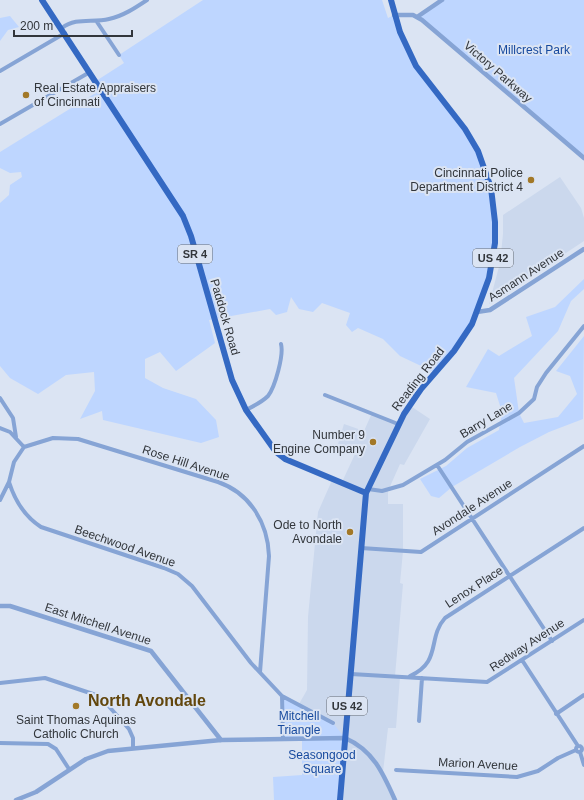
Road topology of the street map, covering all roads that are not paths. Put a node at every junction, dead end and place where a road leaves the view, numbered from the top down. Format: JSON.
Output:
{"nodes":[{"id":1,"x":42,"y":0,"type":"edge"},
{"id":2,"x":147,"y":0,"type":"edge"},
{"id":3,"x":391,"y":0,"type":"edge"},
{"id":4,"x":442,"y":0,"type":"edge"},
{"id":5,"x":394,"y":15,"type":"junction"},
{"id":6,"x":417,"y":17,"type":"junction"},
{"id":7,"x":97,"y":22,"type":"junction"},
{"id":8,"x":63,"y":31,"type":"junction"},
{"id":9,"x":119,"y":55,"type":"dead end"},
{"id":10,"x":0,"y":71,"type":"edge"},
{"id":11,"x":90,"y":72,"type":"junction"},
{"id":12,"x":0,"y":124,"type":"edge"},
{"id":13,"x":584,"y":158,"type":"edge"},
{"id":14,"x":584,"y":249,"type":"edge"},
{"id":15,"x":477,"y":312,"type":"junction"},
{"id":16,"x":584,"y":326,"type":"edge"},
{"id":17,"x":281,"y":344,"type":"dead end"},
{"id":18,"x":325,"y":395,"type":"dead end"},
{"id":19,"x":0,"y":398,"type":"edge"},
{"id":20,"x":246,"y":410,"type":"junction"},
{"id":21,"x":398,"y":424,"type":"junction"},
{"id":22,"x":0,"y":428,"type":"edge"},
{"id":23,"x":16,"y":437,"type":"junction"},
{"id":24,"x":584,"y":446,"type":"edge"},
{"id":25,"x":24,"y":447,"type":"junction"},
{"id":26,"x":437,"y":465,"type":"junction"},
{"id":27,"x":9,"y":482,"type":"junction"},
{"id":28,"x":367,"y":491,"type":"junction"},
{"id":29,"x":0,"y":500,"type":"edge"},
{"id":30,"x":472,"y":519,"type":"junction"},
{"id":31,"x":584,"y":528,"type":"edge"},
{"id":32,"x":361,"y":548,"type":"junction"},
{"id":33,"x":509,"y":576,"type":"junction"},
{"id":34,"x":0,"y":606,"type":"edge"},
{"id":35,"x":584,"y":620,"type":"edge"},
{"id":36,"x":552,"y":641,"type":"junction"},
{"id":37,"x":522,"y":660,"type":"junction"},
{"id":38,"x":260,"y":672,"type":"junction"},
{"id":39,"x":350,"y":674,"type":"junction"},
{"id":40,"x":408,"y":677,"type":"junction"},
{"id":41,"x":422,"y":678,"type":"junction"},
{"id":42,"x":0,"y":683,"type":"edge"},
{"id":43,"x":584,"y":695,"type":"edge"},
{"id":44,"x":282,"y":696,"type":"junction"},
{"id":45,"x":556,"y":714,"type":"junction"},
{"id":46,"x":419,"y":721,"type":"dead end"},
{"id":47,"x":333,"y":724,"type":"dead end"},
{"id":48,"x":283,"y":738,"type":"junction"},
{"id":49,"x":345,"y":738,"type":"junction"},
{"id":50,"x":220,"y":740,"type":"junction"},
{"id":51,"x":0,"y":743,"type":"edge"},
{"id":52,"x":134,"y":748,"type":"junction"},
{"id":53,"x":580,"y":749,"type":"edge"},
{"id":54,"x":584,"y":765,"type":"edge"},
{"id":55,"x":69,"y":769,"type":"junction"},
{"id":56,"x":396,"y":770,"type":"dead end"},
{"id":57,"x":16,"y":800,"type":"edge"},
{"id":58,"x":340,"y":800,"type":"edge"},
{"id":59,"x":395,"y":800,"type":"edge"}],
"edges":[{"from":1,"to":8,"type":"main road","name":"Paddock Road","number":"SR 4"},
{"from":2,"to":7,"type":"street"},
{"from":3,"to":5,"type":"main road","name":"Reading Road","number":"US 42"},
{"from":4,"to":6,"type":"street"},
{"from":5,"to":6,"type":"street"},
{"from":5,"to":15,"type":"main road","name":"Reading Road","number":"US 42"},
{"from":6,"to":13,"type":"street","name":"Victory Parkway"},
{"from":7,"to":8,"type":"street"},
{"from":7,"to":9,"type":"street"},
{"from":8,"to":10,"type":"street"},
{"from":8,"to":11,"type":"main road","name":"Paddock Road","number":"SR 4"},
{"from":11,"to":12,"type":"street"},
{"from":11,"to":20,"type":"main road","name":"Paddock Road","number":"SR 4"},
{"from":14,"to":15,"type":"street","name":"Asmann Avenue"},
{"from":15,"to":21,"type":"main road","name":"Reading Road","number":"US 42"},
{"from":16,"to":26,"type":"street","name":"Barry Lane"},
{"from":17,"to":20,"type":"street"},
{"from":18,"to":21,"type":"street"},
{"from":19,"to":23,"type":"street"},
{"from":20,"to":28,"type":"main road","name":"Paddock Road","number":"SR 4"},
{"from":21,"to":28,"type":"main road","name":"Reading Road","number":"US 42"},
{"from":22,"to":23,"type":"street"},
{"from":23,"to":25,"type":"street"},
{"from":24,"to":30,"type":"street","name":"Avondale Avenue"},
{"from":25,"to":27,"type":"street"},
{"from":25,"to":38,"type":"street","name":"Rose Hill Avenue"},
{"from":26,"to":28,"type":"street","name":"Barry Lane"},
{"from":26,"to":30,"type":"street"},
{"from":27,"to":29,"type":"street"},
{"from":27,"to":38,"type":"street","name":"Beechwood Avenue"},
{"from":28,"to":32,"type":"main road","name":"Reading Road","number":"US 42"},
{"from":30,"to":32,"type":"street","name":"Avondale Avenue"},
{"from":30,"to":33,"type":"street"},
{"from":31,"to":33,"type":"street","name":"Lenox Place"},
{"from":32,"to":39,"type":"main road","name":"Reading Road","number":"US 42"},
{"from":33,"to":36,"type":"street"},
{"from":33,"to":40,"type":"street","name":"Lenox Place"},
{"from":34,"to":50,"type":"street","name":"East Mitchell Avenue"},
{"from":35,"to":36,"type":"street","name":"Redway Avenue"},
{"from":36,"to":37,"type":"street","name":"Redway Avenue"},
{"from":37,"to":41,"type":"street","name":"Redway Avenue"},
{"from":37,"to":45,"type":"street"},
{"from":38,"to":44,"type":"street","name":"Beechwood Avenue"},
{"from":39,"to":40,"type":"street"},
{"from":39,"to":49,"type":"main road","name":"Reading Road","number":"US 42"},
{"from":40,"to":41,"type":"street","name":"Redway Avenue"},
{"from":41,"to":46,"type":"street"},
{"from":42,"to":52,"type":"street"},
{"from":43,"to":45,"type":"street"},
{"from":44,"to":47,"type":"street","name":"Beechwood Avenue"},
{"from":44,"to":48,"type":"street"},
{"from":45,"to":53,"type":"street"},
{"from":48,"to":49,"type":"street"},
{"from":48,"to":50,"type":"street"},
{"from":49,"to":58,"type":"main road","name":"Reading Road","number":"US 42"},
{"from":49,"to":59,"type":"street"},
{"from":50,"to":52,"type":"street"},
{"from":51,"to":55,"type":"street"},
{"from":52,"to":55,"type":"street"},
{"from":53,"to":54,"type":"street"},
{"from":53,"to":56,"type":"street","name":"Marion Avenue"},
{"from":55,"to":57,"type":"street"}]}
